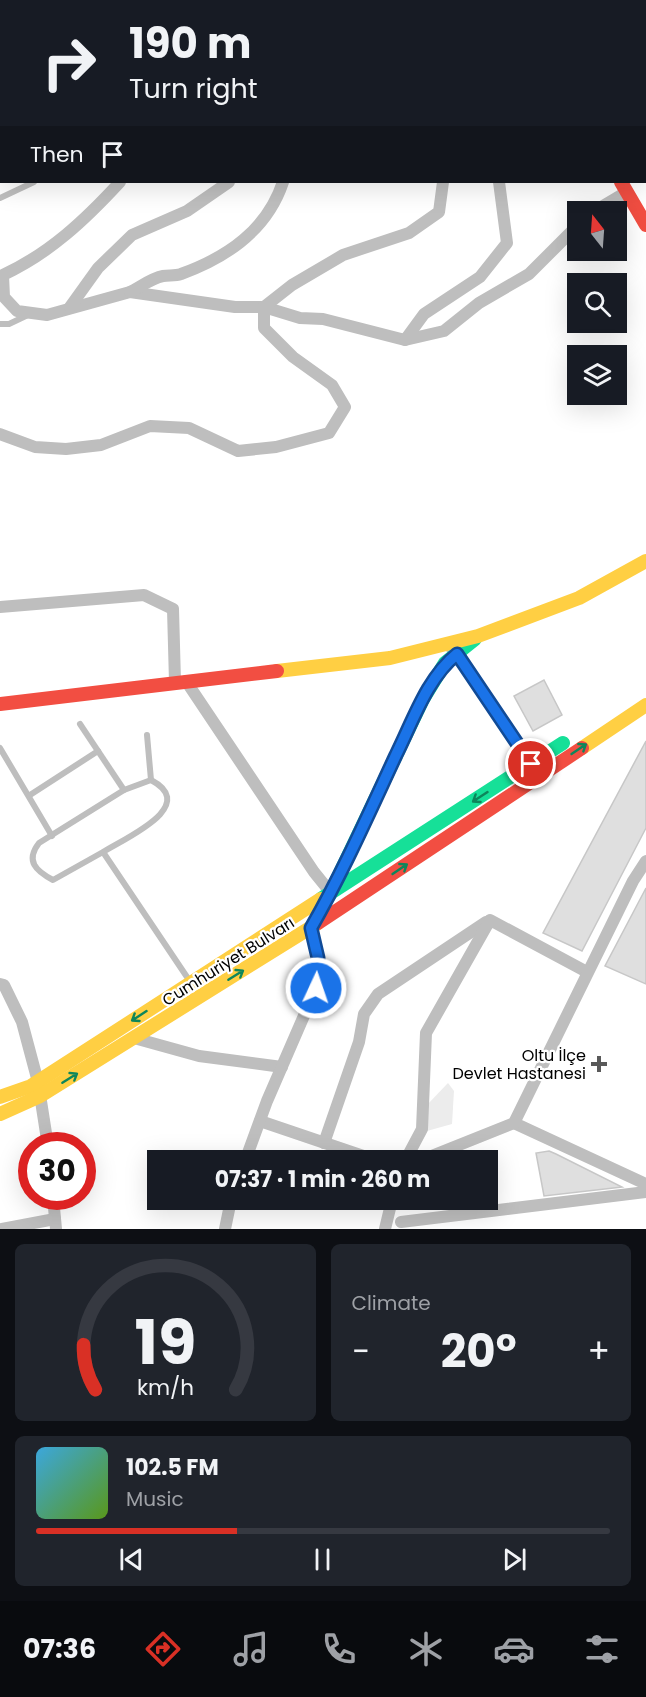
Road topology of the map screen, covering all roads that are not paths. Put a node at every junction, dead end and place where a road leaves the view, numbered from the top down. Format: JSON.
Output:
{"nodes":[{"id":1,"x":32,"y":183,"type":"edge"},
{"id":2,"x":119,"y":183,"type":"edge"},
{"id":3,"x":228,"y":183,"type":"edge"},
{"id":4,"x":283,"y":183,"type":"edge"},
{"id":5,"x":443,"y":183,"type":"edge"},
{"id":6,"x":499,"y":183,"type":"edge"},
{"id":7,"x":623,"y":187,"type":"edge"},
{"id":8,"x":0,"y":198,"type":"edge"},
{"id":9,"x":606,"y":201,"type":"edge"},
{"id":10,"x":646,"y":225,"type":"edge"},
{"id":11,"x":567,"y":236,"type":"edge"},
{"id":12,"x":129,"y":292,"type":"junction"},
{"id":13,"x":70,"y":307,"type":"junction"},
{"id":14,"x":264,"y":307,"type":"junction"},
{"id":15,"x":33,"y":313,"type":"junction"},
{"id":16,"x":0,"y":324,"type":"edge"},
{"id":17,"x":405,"y":340,"type":"junction"},
{"id":18,"x":0,"y":434,"type":"edge"},
{"id":19,"x":646,"y":561,"type":"edge"},
{"id":20,"x":0,"y":607,"type":"edge"},
{"id":21,"x":452,"y":649,"type":"junction"},
{"id":22,"x":180,"y":682,"type":"junction"},
{"id":23,"x":646,"y":689,"type":"edge"},
{"id":24,"x":0,"y":704,"type":"edge"},
{"id":25,"x":644,"y":708,"type":"edge"},
{"id":26,"x":80,"y":724,"type":"dead end"},
{"id":27,"x":147,"y":735,"type":"dead end"},
{"id":28,"x":0,"y":748,"type":"edge"},
{"id":29,"x":98,"y":751,"type":"junction"},
{"id":30,"x":531,"y":764,"type":"junction"},
{"id":31,"x":151,"y":780,"type":"junction"},
{"id":32,"x":124,"y":790,"type":"junction"},
{"id":33,"x":30,"y":795,"type":"junction"},
{"id":34,"x":52,"y":836,"type":"junction"},
{"id":35,"x":103,"y":852,"type":"junction"},
{"id":36,"x":646,"y":861,"type":"edge"},
{"id":37,"x":331,"y":893,"type":"junction"},
{"id":38,"x":490,"y":920,"type":"junction"},
{"id":39,"x":311,"y":928,"type":"junction"},
{"id":40,"x":588,"y":972,"type":"junction"},
{"id":41,"x":191,"y":983,"type":"junction"},
{"id":42,"x":0,"y":984,"type":"edge"},
{"id":43,"x":134,"y":1038,"type":"junction"},
{"id":44,"x":282,"y":1067,"type":"junction"},
{"id":45,"x":38,"y":1082,"type":"junction"},
{"id":46,"x":40,"y":1096,"type":"junction"},
{"id":47,"x":0,"y":1097,"type":"edge"},
{"id":48,"x":0,"y":1114,"type":"edge"},
{"id":49,"x":260,"y":1121,"type":"junction"},
{"id":50,"x":514,"y":1124,"type":"junction"},
{"id":51,"x":46,"y":1132,"type":"edge"},
{"id":52,"x":324,"y":1143,"type":"junction"},
{"id":53,"x":249,"y":1150,"type":"edge"},
{"id":54,"x":345,"y":1150,"type":"edge"},
{"id":55,"x":411,"y":1150,"type":"edge"},
{"id":56,"x":447,"y":1150,"type":"edge"},
{"id":57,"x":646,"y":1184,"type":"edge"},
{"id":58,"x":646,"y":1192,"type":"edge"},
{"id":59,"x":229,"y":1210,"type":"edge"},
{"id":60,"x":390,"y":1210,"type":"edge"},
{"id":61,"x":401,"y":1222,"type":"dead end"},
{"id":62,"x":55,"y":1224,"type":"edge"},
{"id":63,"x":2,"y":1229,"type":"edge"},
{"id":64,"x":225,"y":1229,"type":"edge"},
{"id":65,"x":385,"y":1229,"type":"edge"}],
"edges":[{"from":1,"to":8,"type":"lane"},
{"from":2,"to":15,"type":"street"},
{"from":3,"to":13,"type":"street"},
{"from":4,"to":12,"type":"street"},
{"from":5,"to":14,"type":"street"},
{"from":6,"to":17,"type":"street"},
{"from":7,"to":9,"type":"street"},
{"from":7,"to":10,"type":"main road"},
{"from":11,"to":17,"type":"street"},
{"from":12,"to":13,"type":"street"},
{"from":12,"to":14,"type":"street"},
{"from":13,"to":15,"type":"street"},
{"from":14,"to":17,"type":"street"},
{"from":14,"to":18,"type":"street"},
{"from":15,"to":16,"type":"lane"},
{"from":19,"to":21,"type":"main road"},
{"from":20,"to":22,"type":"street"},
{"from":21,"to":22,"type":"main road"},
{"from":21,"to":30,"type":"street"},
{"from":21,"to":37,"type":"main road"},
{"from":22,"to":24,"type":"main road"},
{"from":22,"to":37,"type":"street"},
{"from":23,"to":30,"type":"main road","name":"Cumhuriyet Bulvarı"},
{"from":39,"to":25,"type":"main road","name":"Cumhuriyet Bulvarı","one_way":true},
{"from":26,"to":29,"type":"lane"},
{"from":27,"to":31,"type":"lane"},
{"from":28,"to":33,"type":"lane"},
{"from":29,"to":32,"type":"lane"},
{"from":29,"to":33,"type":"lane"},
{"from":30,"to":37,"type":"main road","name":"Cumhuriyet Bulvarı","one_way":true},
{"from":31,"to":32,"type":"lane"},
{"from":31,"to":35,"type":"lane"},
{"from":32,"to":34,"type":"lane"},
{"from":33,"to":34,"type":"lane"},
{"from":34,"to":35,"type":"lane"},
{"from":35,"to":41,"type":"lane"},
{"from":36,"to":40,"type":"street"},
{"from":37,"to":39,"type":"main road"},
{"from":37,"to":41,"type":"main road","name":"Cumhuriyet Bulvarı"},
{"from":38,"to":40,"type":"street"},
{"from":38,"to":52,"type":"street"},
{"from":38,"to":55,"type":"street"},
{"from":43,"to":39,"type":"main road","name":"Cumhuriyet Bulvarı","one_way":true},
{"from":39,"to":44,"type":"street"},
{"from":40,"to":50,"type":"street"},
{"from":41,"to":45,"type":"main road","name":"Cumhuriyet Bulvarı","one_way":true},
{"from":42,"to":45,"type":"street"},
{"from":43,"to":44,"type":"street"},
{"from":46,"to":43,"type":"main road","name":"Cumhuriyet Bulvarı","one_way":true},
{"from":44,"to":49,"type":"street"},
{"from":45,"to":46,"type":"street"},
{"from":45,"to":47,"type":"main road","name":"Cumhuriyet Bulvarı"},
{"from":46,"to":48,"type":"main road","name":"Cumhuriyet Bulvarı"},
{"from":46,"to":51,"type":"street"},
{"from":49,"to":52,"type":"street"},
{"from":49,"to":53,"type":"street"},
{"from":50,"to":56,"type":"street"},
{"from":50,"to":57,"type":"street"},
{"from":52,"to":54,"type":"street"},
{"from":58,"to":61,"type":"street"},
{"from":59,"to":64,"type":"street"},
{"from":60,"to":65,"type":"street"},
{"from":62,"to":63,"type":"street"}]}
